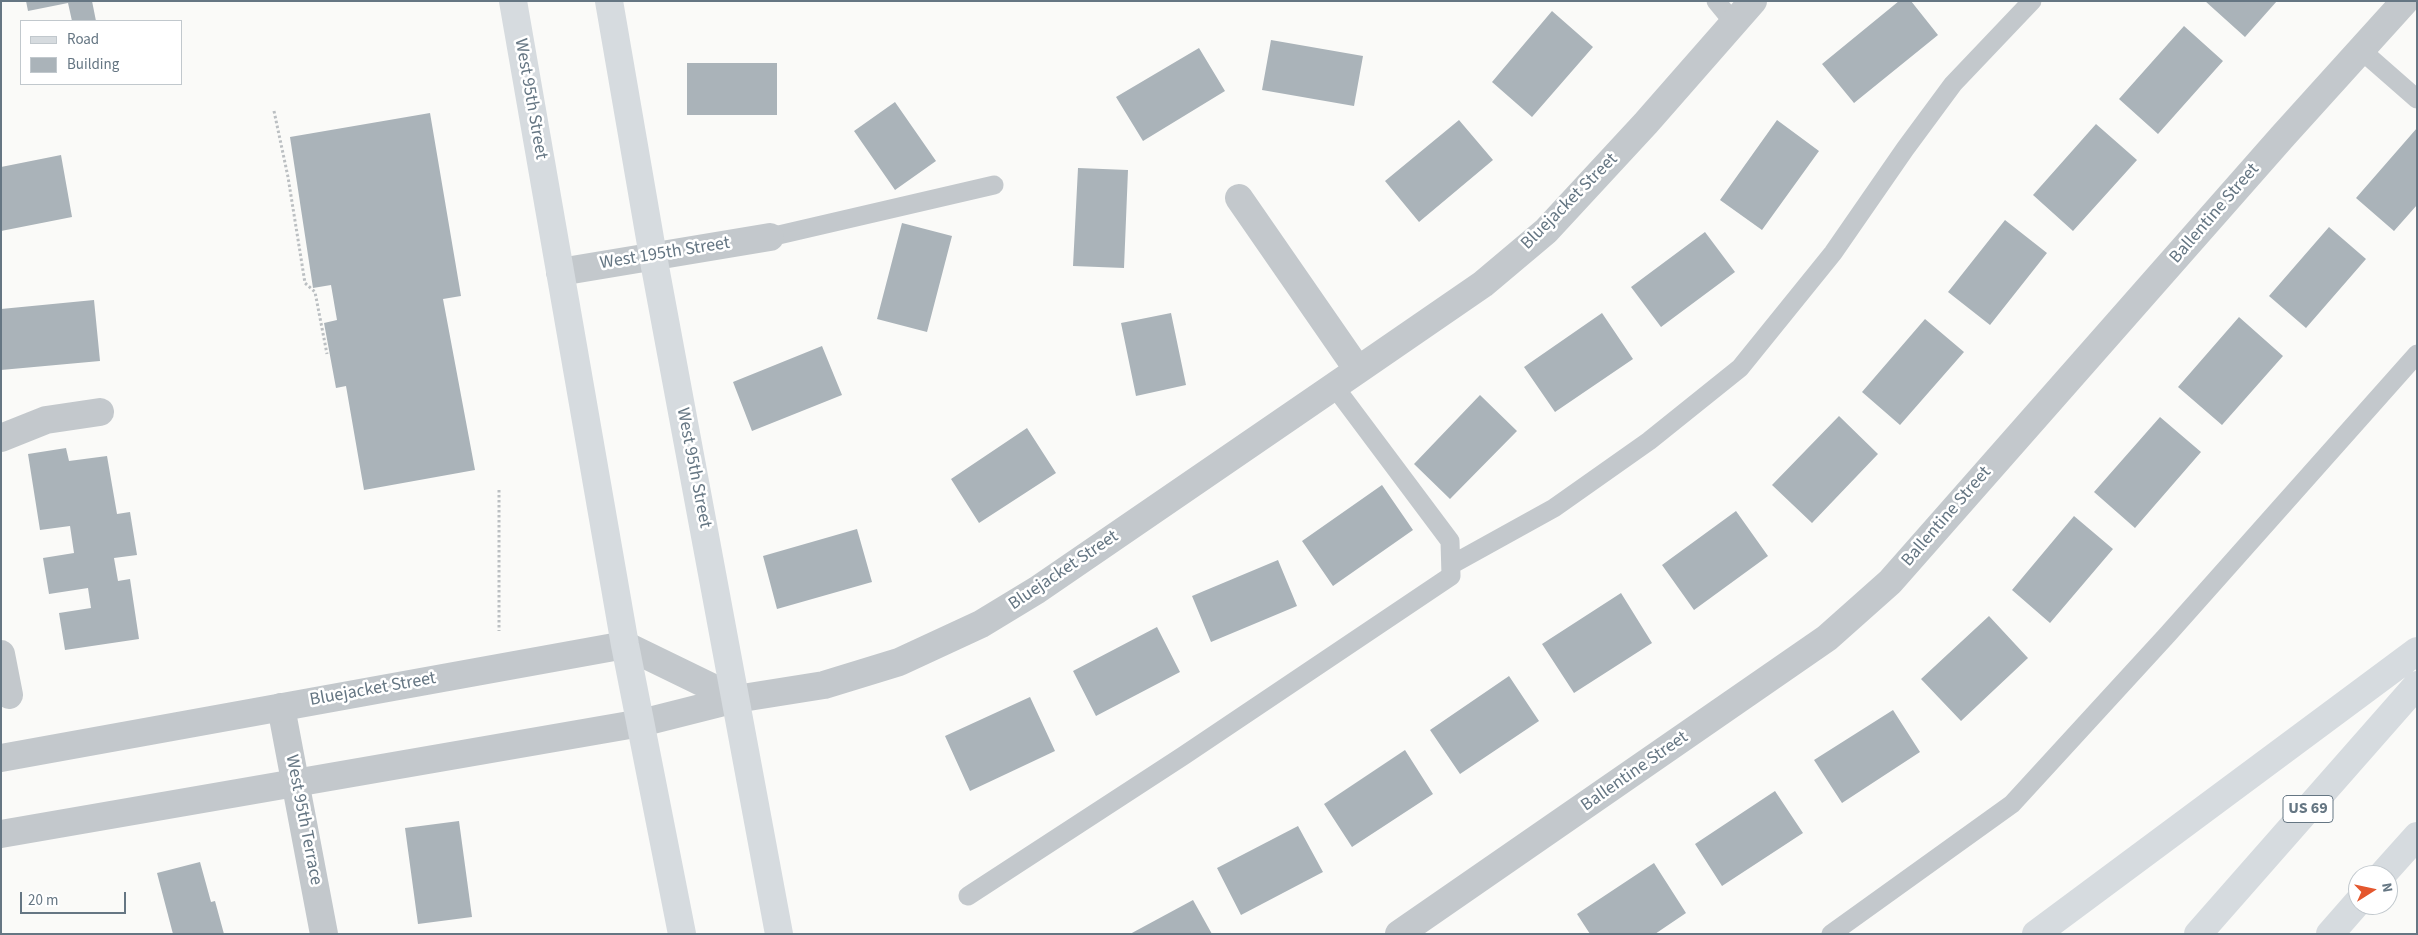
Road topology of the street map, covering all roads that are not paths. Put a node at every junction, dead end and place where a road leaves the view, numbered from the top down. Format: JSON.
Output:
{"nodes":[{"id":1,"x":513,"y":1,"type":"edge"},
{"id":2,"x":609,"y":1,"type":"edge"},
{"id":3,"x":1716,"y":1,"type":"edge"},
{"id":4,"x":1753,"y":1,"type":"edge"},
{"id":5,"x":2032,"y":1,"type":"edge"},
{"id":6,"x":2405,"y":1,"type":"edge"},
{"id":7,"x":1734,"y":23,"type":"junction"},
{"id":8,"x":2361,"y":50,"type":"junction"},
{"id":9,"x":2417,"y":99,"type":"edge"},
{"id":10,"x":994,"y":185,"type":"dead end"},
{"id":11,"x":1239,"y":198,"type":"dead end"},
{"id":12,"x":770,"y":237,"type":"joint"},
{"id":13,"x":653,"y":256,"type":"junction"},
{"id":14,"x":560,"y":272,"type":"junction"},
{"id":15,"x":2417,"y":354,"type":"edge"},
{"id":16,"x":1358,"y":370,"type":"junction"},
{"id":17,"x":1334,"y":386,"type":"junction"},
{"id":18,"x":100,"y":412,"type":"dead end"},
{"id":19,"x":1,"y":438,"type":"edge"},
{"id":20,"x":1450,"y":565,"type":"junction"},
{"id":21,"x":624,"y":646,"type":"junction"},
{"id":22,"x":2417,"y":651,"type":"edge"},
{"id":23,"x":1,"y":654,"type":"edge"},
{"id":24,"x":2417,"y":685,"type":"edge"},
{"id":25,"x":9,"y":695,"type":"dead end"},
{"id":26,"x":736,"y":699,"type":"junction"},
{"id":27,"x":281,"y":707,"type":"junction"},
{"id":28,"x":641,"y":723,"type":"junction"},
{"id":29,"x":1,"y":758,"type":"edge"},
{"id":30,"x":295,"y":783,"type":"junction"},
{"id":31,"x":1,"y":834,"type":"edge"},
{"id":32,"x":2417,"y":836,"type":"edge"},
{"id":33,"x":2391,"y":865,"type":"edge"},
{"id":34,"x":968,"y":896,"type":"dead end"},
{"id":35,"x":2348,"y":913,"type":"edge"},
{"id":36,"x":324,"y":934,"type":"edge"},
{"id":37,"x":682,"y":934,"type":"edge"},
{"id":38,"x":779,"y":934,"type":"edge"},
{"id":39,"x":1400,"y":934,"type":"edge"},
{"id":40,"x":1832,"y":934,"type":"edge"},
{"id":41,"x":2036,"y":934,"type":"edge"},
{"id":42,"x":2198,"y":934,"type":"edge"},
{"id":43,"x":2330,"y":934,"type":"edge"}],
"edges":[{"from":1,"to":14,"type":"main road","name":"West 95th Street"},
{"from":2,"to":13,"type":"main road","name":"West 95th Street"},
{"from":3,"to":7,"type":"lane"},
{"from":4,"to":7,"type":"street","name":"Bluejacket Street"},
{"from":5,"to":20,"type":"lane"},
{"from":6,"to":8,"type":"street","name":"Ballentine Street"},
{"from":7,"to":16,"type":"street","name":"Bluejacket Street"},
{"from":8,"to":9,"type":"lane"},
{"from":8,"to":39,"type":"street","name":"Ballentine Street"},
{"from":10,"to":12,"type":"lane"},
{"from":11,"to":16,"type":"street"},
{"from":12,"to":13,"type":"street","name":"West 195th Street"},
{"from":13,"to":14,"type":"street","name":"West 195th Street"},
{"from":13,"to":26,"type":"main road","name":"West 95th Street"},
{"from":14,"to":21,"type":"main road","name":"West 95th Street"},
{"from":15,"to":40,"type":"lane"},
{"from":16,"to":17,"type":"street","name":"Bluejacket Street"},
{"from":17,"to":20,"type":"lane"},
{"from":17,"to":26,"type":"street","name":"Bluejacket Street"},
{"from":18,"to":19,"type":"street"},
{"from":20,"to":34,"type":"lane"},
{"from":21,"to":26,"type":"street"},
{"from":21,"to":27,"type":"street","name":"Bluejacket Street"},
{"from":21,"to":28,"type":"main road","name":"West 95th Street"},
{"from":22,"to":41,"type":"main road"},
{"from":23,"to":25,"type":"street"},
{"from":24,"to":42,"type":"main road","number":"US 69"},
{"from":26,"to":28,"type":"street","name":"Bluejacket Street"},
{"from":26,"to":38,"type":"main road","name":"West 95th Street"},
{"from":27,"to":29,"type":"street","name":"Bluejacket Street"},
{"from":27,"to":30,"type":"street","name":"West 95th Terrace"},
{"from":28,"to":30,"type":"street","name":"Bluejacket Street"},
{"from":28,"to":37,"type":"main road","name":"West 95th Street"},
{"from":30,"to":31,"type":"street","name":"Bluejacket Street"},
{"from":30,"to":36,"type":"street","name":"West 95th Terrace"},
{"from":32,"to":33,"type":"main road"},
{"from":35,"to":43,"type":"main road"}]}
